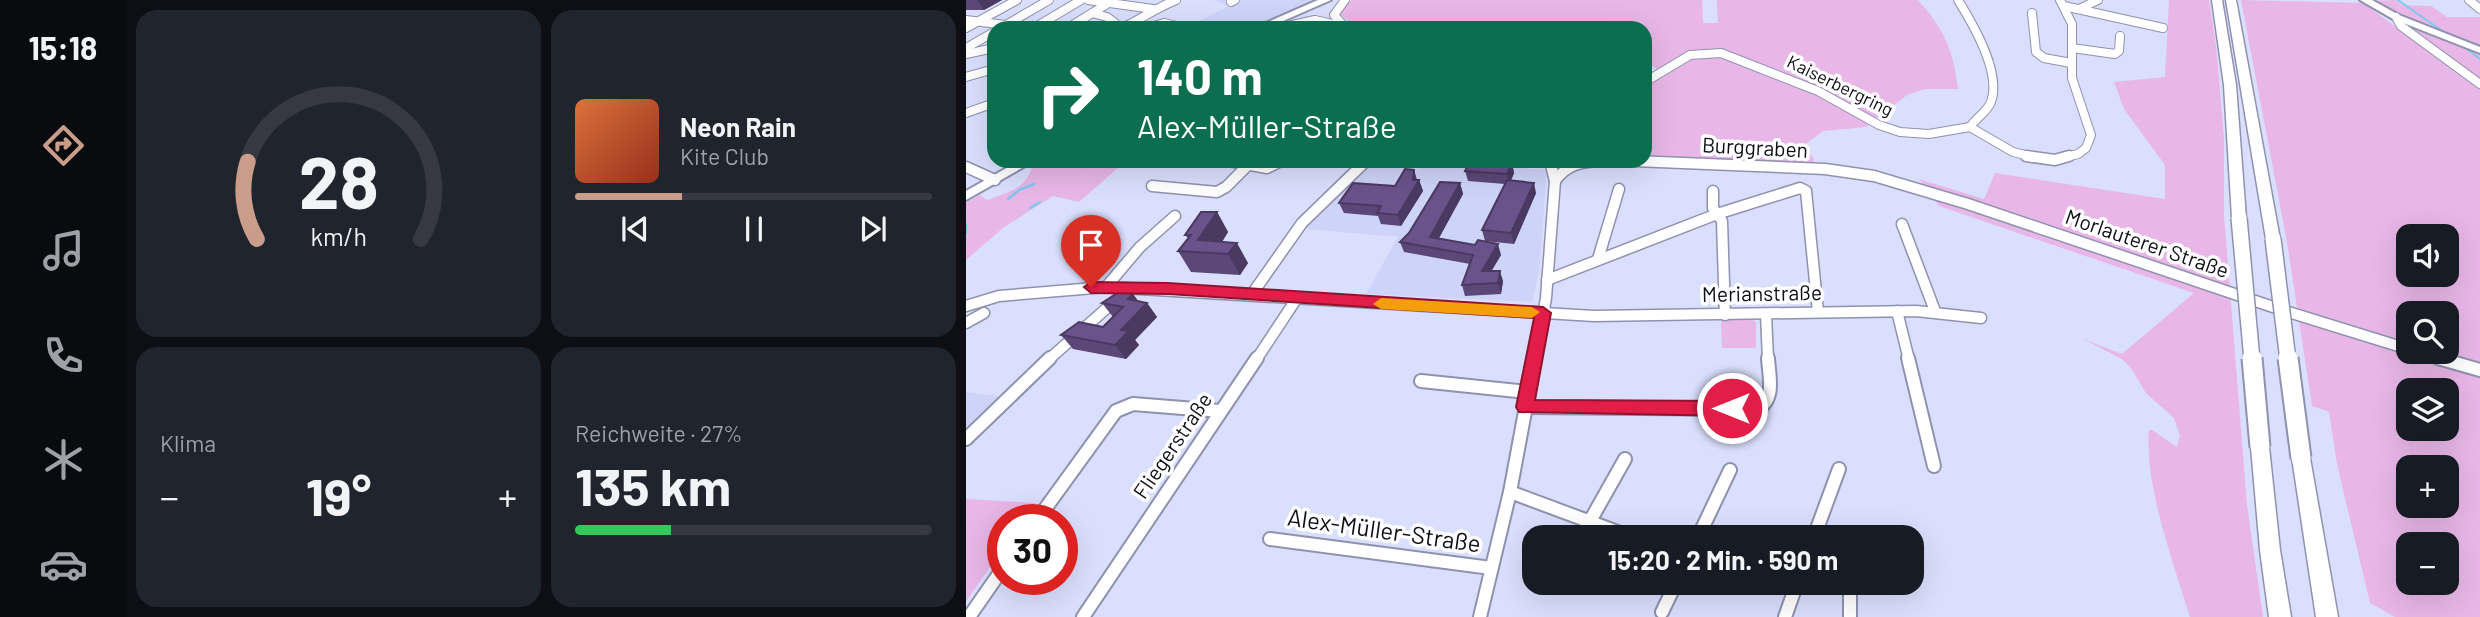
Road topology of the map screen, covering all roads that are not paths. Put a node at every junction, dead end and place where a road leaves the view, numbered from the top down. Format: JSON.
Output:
{"nodes":[{"id":1,"x":1017,"y":0,"type":"edge"},
{"id":2,"x":1049,"y":0,"type":"edge"},
{"id":3,"x":1081,"y":0,"type":"edge"},
{"id":4,"x":1088,"y":0,"type":"edge"},
{"id":5,"x":1145,"y":0,"type":"edge"},
{"id":6,"x":1176,"y":0,"type":"edge"},
{"id":7,"x":1326,"y":0,"type":"edge"},
{"id":8,"x":1335,"y":0,"type":"edge"},
{"id":9,"x":1345,"y":0,"type":"edge"},
{"id":10,"x":1958,"y":0,"type":"edge"},
{"id":11,"x":2098,"y":0,"type":"edge"},
{"id":12,"x":2217,"y":0,"type":"edge"},
{"id":13,"x":2231,"y":0,"type":"edge"},
{"id":14,"x":2365,"y":0,"type":"edge"},
{"id":15,"x":2471,"y":0,"type":"edge"},
{"id":16,"x":1111,"y":1,"type":"edge"},
{"id":17,"x":2480,"y":3,"type":"edge"},
{"id":18,"x":2062,"y":4,"type":"edge"},
{"id":19,"x":1136,"y":6,"type":"junction"},
{"id":20,"x":1153,"y":9,"type":"junction"},
{"id":21,"x":2079,"y":9,"type":"junction"},
{"id":22,"x":2480,"y":9,"type":"edge"},
{"id":23,"x":1092,"y":13,"type":"junction"},
{"id":24,"x":2032,"y":13,"type":"dead end"},
{"id":25,"x":2396,"y":18,"type":"junction"},
{"id":26,"x":966,"y":20,"type":"edge"},
{"id":27,"x":979,"y":21,"type":"junction"},
{"id":28,"x":1013,"y":21,"type":"edge"},
{"id":29,"x":1044,"y":21,"type":"edge"},
{"id":30,"x":1079,"y":21,"type":"edge"},
{"id":31,"x":1112,"y":21,"type":"edge"},
{"id":32,"x":1130,"y":21,"type":"edge"},
{"id":33,"x":1276,"y":21,"type":"edge"},
{"id":34,"x":1285,"y":21,"type":"edge"},
{"id":35,"x":1341,"y":21,"type":"edge"},
{"id":36,"x":987,"y":23,"type":"edge"},
{"id":37,"x":966,"y":29,"type":"edge"},
{"id":38,"x":2163,"y":29,"type":"dead end"},
{"id":39,"x":987,"y":36,"type":"edge"},
{"id":40,"x":2120,"y":36,"type":"dead end"},
{"id":41,"x":966,"y":48,"type":"edge"},
{"id":42,"x":2073,"y":48,"type":"junction"},
{"id":43,"x":987,"y":50,"type":"edge"},
{"id":44,"x":2480,"y":50,"type":"edge"},
{"id":45,"x":966,"y":54,"type":"edge"},
{"id":46,"x":2071,"y":63,"type":"junction"},
{"id":47,"x":987,"y":71,"type":"edge"},
{"id":48,"x":966,"y":77,"type":"edge"},
{"id":49,"x":1652,"y":78,"type":"edge"},
{"id":50,"x":2480,"y":84,"type":"edge"},
{"id":51,"x":987,"y":106,"type":"edge"},
{"id":52,"x":966,"y":113,"type":"edge"},
{"id":53,"x":1970,"y":127,"type":"junction"},
{"id":54,"x":1652,"y":162,"type":"edge"},
{"id":55,"x":966,"y":167,"type":"edge"},
{"id":56,"x":1016,"y":168,"type":"edge"},
{"id":57,"x":1245,"y":168,"type":"edge"},
{"id":58,"x":1359,"y":168,"type":"edge"},
{"id":59,"x":1552,"y":168,"type":"edge"},
{"id":60,"x":1557,"y":168,"type":"edge"},
{"id":61,"x":1566,"y":168,"type":"edge"},
{"id":62,"x":1555,"y":176,"type":"junction"},
{"id":63,"x":1874,"y":176,"type":"joint"},
{"id":64,"x":995,"y":180,"type":"junction"},
{"id":65,"x":1152,"y":187,"type":"dead end"},
{"id":66,"x":1619,"y":189,"type":"dead end"},
{"id":67,"x":1713,"y":191,"type":"dead end"},
{"id":68,"x":966,"y":196,"type":"edge"},
{"id":69,"x":1717,"y":214,"type":"junction"},
{"id":70,"x":1175,"y":216,"type":"dead end"},
{"id":71,"x":1902,"y":224,"type":"dead end"},
{"id":72,"x":1598,"y":259,"type":"junction"},
{"id":73,"x":1547,"y":280,"type":"junction"},
{"id":74,"x":1106,"y":287,"type":"junction"},
{"id":75,"x":1127,"y":287,"type":"junction"},
{"id":76,"x":1252,"y":294,"type":"junction"},
{"id":77,"x":1297,"y":298,"type":"junction"},
{"id":78,"x":966,"y":306,"type":"edge"},
{"id":79,"x":1897,"y":311,"type":"junction"},
{"id":80,"x":1935,"y":311,"type":"junction"},
{"id":81,"x":1818,"y":312,"type":"junction"},
{"id":82,"x":984,"y":313,"type":"dead end"},
{"id":83,"x":1543,"y":313,"type":"junction"},
{"id":84,"x":1725,"y":314,"type":"junction"},
{"id":85,"x":1766,"y":314,"type":"junction"},
{"id":86,"x":1981,"y":318,"type":"dead end"},
{"id":87,"x":966,"y":323,"type":"edge"},
{"id":88,"x":2396,"y":345,"type":"edge"},
{"id":89,"x":2459,"y":364,"type":"edge"},
{"id":90,"x":2480,"y":370,"type":"edge"},
{"id":91,"x":1421,"y":381,"type":"dead end"},
{"id":92,"x":1527,"y":392,"type":"junction"},
{"id":93,"x":1525,"y":407,"type":"junction"},
{"id":94,"x":1220,"y":411,"type":"junction"},
{"id":95,"x":966,"y":439,"type":"edge"},
{"id":96,"x":1625,"y":459,"type":"dead end"},
{"id":97,"x":1934,"y":466,"type":"dead end"},
{"id":98,"x":1839,"y":469,"type":"dead end"},
{"id":99,"x":1730,"y":470,"type":"dead end"},
{"id":100,"x":1510,"y":492,"type":"junction"},
{"id":101,"x":1049,"y":504,"type":"edge"},
{"id":102,"x":1590,"y":522,"type":"junction"},
{"id":103,"x":1588,"y":525,"type":"edge"},
{"id":104,"x":1598,"y":525,"type":"edge"},
{"id":105,"x":1704,"y":525,"type":"edge"},
{"id":106,"x":1818,"y":525,"type":"edge"},
{"id":107,"x":1269,"y":539,"type":"dead end"},
{"id":108,"x":1492,"y":568,"type":"junction"},
{"id":109,"x":987,"y":591,"type":"edge"},
{"id":110,"x":1670,"y":595,"type":"edge"},
{"id":111,"x":1793,"y":595,"type":"edge"},
{"id":112,"x":1850,"y":595,"type":"edge"},
{"id":113,"x":1662,"y":612,"type":"dead end"},
{"id":114,"x":969,"y":617,"type":"edge"},
{"id":115,"x":1083,"y":617,"type":"edge"},
{"id":116,"x":1480,"y":617,"type":"edge"},
{"id":117,"x":1785,"y":617,"type":"edge"},
{"id":118,"x":1850,"y":617,"type":"edge"},
{"id":119,"x":2280,"y":617,"type":"edge"},
{"id":120,"x":2328,"y":617,"type":"edge"}],
"edges":[{"from":1,"to":27,"type":"street"},
{"from":2,"to":28,"type":"street"},
{"from":3,"to":29,"type":"street"},
{"from":4,"to":16,"type":"street"},
{"from":5,"to":19,"type":"street"},
{"from":6,"to":20,"type":"street"},
{"from":7,"to":33,"type":"main road"},
{"from":8,"to":34,"type":"main road"},
{"from":9,"to":35,"type":"street"},
{"from":10,"to":53,"type":"street"},
{"from":11,"to":21,"type":"street"},
{"from":12,"to":119,"type":"highway","bridge":true},
{"from":13,"to":120,"type":"highway","bridge":true},
{"from":14,"to":25,"type":"main road"},
{"from":15,"to":17,"type":"street"},
{"from":15,"to":22,"type":"street"},
{"from":16,"to":19,"type":"street"},
{"from":16,"to":23,"type":"street"},
{"from":18,"to":21,"type":"street"},
{"from":18,"to":42,"type":"street"},
{"from":19,"to":20,"type":"street"},
{"from":20,"to":32,"type":"street"},
{"from":21,"to":38,"type":"street"},
{"from":23,"to":30,"type":"street"},
{"from":23,"to":31,"type":"street"},
{"from":24,"to":46,"type":"street"},
{"from":25,"to":44,"type":"main road"},
{"from":25,"to":50,"type":"street"},
{"from":26,"to":27,"type":"street"},
{"from":27,"to":36,"type":"street"},
{"from":27,"to":37,"type":"street"},
{"from":39,"to":41,"type":"street"},
{"from":40,"to":42,"type":"street"},
{"from":42,"to":46,"type":"street"},
{"from":43,"to":45,"type":"street"},
{"from":46,"to":53,"type":"street"},
{"from":47,"to":48,"type":"street"},
{"from":49,"to":53,"type":"street","name":"Kaiserbergring"},
{"from":51,"to":52,"type":"street"},
{"from":54,"to":63,"type":"street","name":"Burggraben"},
{"from":55,"to":64,"type":"street"},
{"from":56,"to":64,"type":"main road"},
{"from":57,"to":65,"type":"street"},
{"from":58,"to":76,"type":"street"},
{"from":59,"to":62,"type":"street","name":"Alex-Müller-Straße"},
{"from":60,"to":62,"type":"street","name":"Alex-Müller-Straße"},
{"from":61,"to":62,"type":"street"},
{"from":62,"to":73,"type":"street","name":"Alex-Müller-Straße"},
{"from":63,"to":88,"type":"street","name":"Morlauterer Straße"},
{"from":64,"to":68,"type":"main road"},
{"from":66,"to":72,"type":"street"},
{"from":67,"to":69,"type":"street"},
{"from":69,"to":72,"type":"street"},
{"from":69,"to":81,"type":"street"},
{"from":69,"to":84,"type":"street"},
{"from":70,"to":74,"type":"street"},
{"from":71,"to":80,"type":"street"},
{"from":72,"to":73,"type":"street"},
{"from":73,"to":83,"type":"street","name":"Alex-Müller-Straße"},
{"from":74,"to":75,"type":"street"},
{"from":74,"to":78,"type":"street"},
{"from":75,"to":76,"type":"street"},
{"from":75,"to":95,"type":"street"},
{"from":76,"to":77,"type":"street"},
{"from":77,"to":83,"type":"street"},
{"from":77,"to":94,"type":"street","name":"Fliegerstraße"},
{"from":79,"to":80,"type":"street","name":"Merianstraße"},
{"from":79,"to":81,"type":"street","name":"Merianstraße"},
{"from":79,"to":97,"type":"street"},
{"from":80,"to":86,"type":"street","name":"Merianstraße"},
{"from":81,"to":85,"type":"street","name":"Merianstraße"},
{"from":82,"to":87,"type":"street"},
{"from":83,"to":84,"type":"street","name":"Merianstraße"},
{"from":83,"to":92,"type":"street","name":"Alex-Müller-Straße"},
{"from":84,"to":85,"type":"street","name":"Merianstraße"},
{"from":85,"to":93,"type":"street"},
{"from":89,"to":90,"type":"street"},
{"from":91,"to":92,"type":"street"},
{"from":92,"to":93,"type":"street","name":"Alex-Müller-Straße"},
{"from":93,"to":100,"type":"street","name":"Alex-Müller-Straße"},
{"from":94,"to":101,"type":"street"},
{"from":94,"to":115,"type":"street","name":"Fliegerstraße"},
{"from":96,"to":102,"type":"street"},
{"from":98,"to":106,"type":"street"},
{"from":99,"to":105,"type":"street"},
{"from":100,"to":102,"type":"street"},
{"from":100,"to":108,"type":"street","name":"Alex-Müller-Straße"},
{"from":102,"to":103,"type":"street"},
{"from":102,"to":104,"type":"street"},
{"from":107,"to":108,"type":"street","name":"Alex-Müller-Straße"},
{"from":108,"to":116,"type":"street","name":"Alex-Müller-Straße"},
{"from":109,"to":114,"type":"street"},
{"from":110,"to":113,"type":"street"},
{"from":111,"to":117,"type":"street"},
{"from":112,"to":118,"type":"street"}]}
